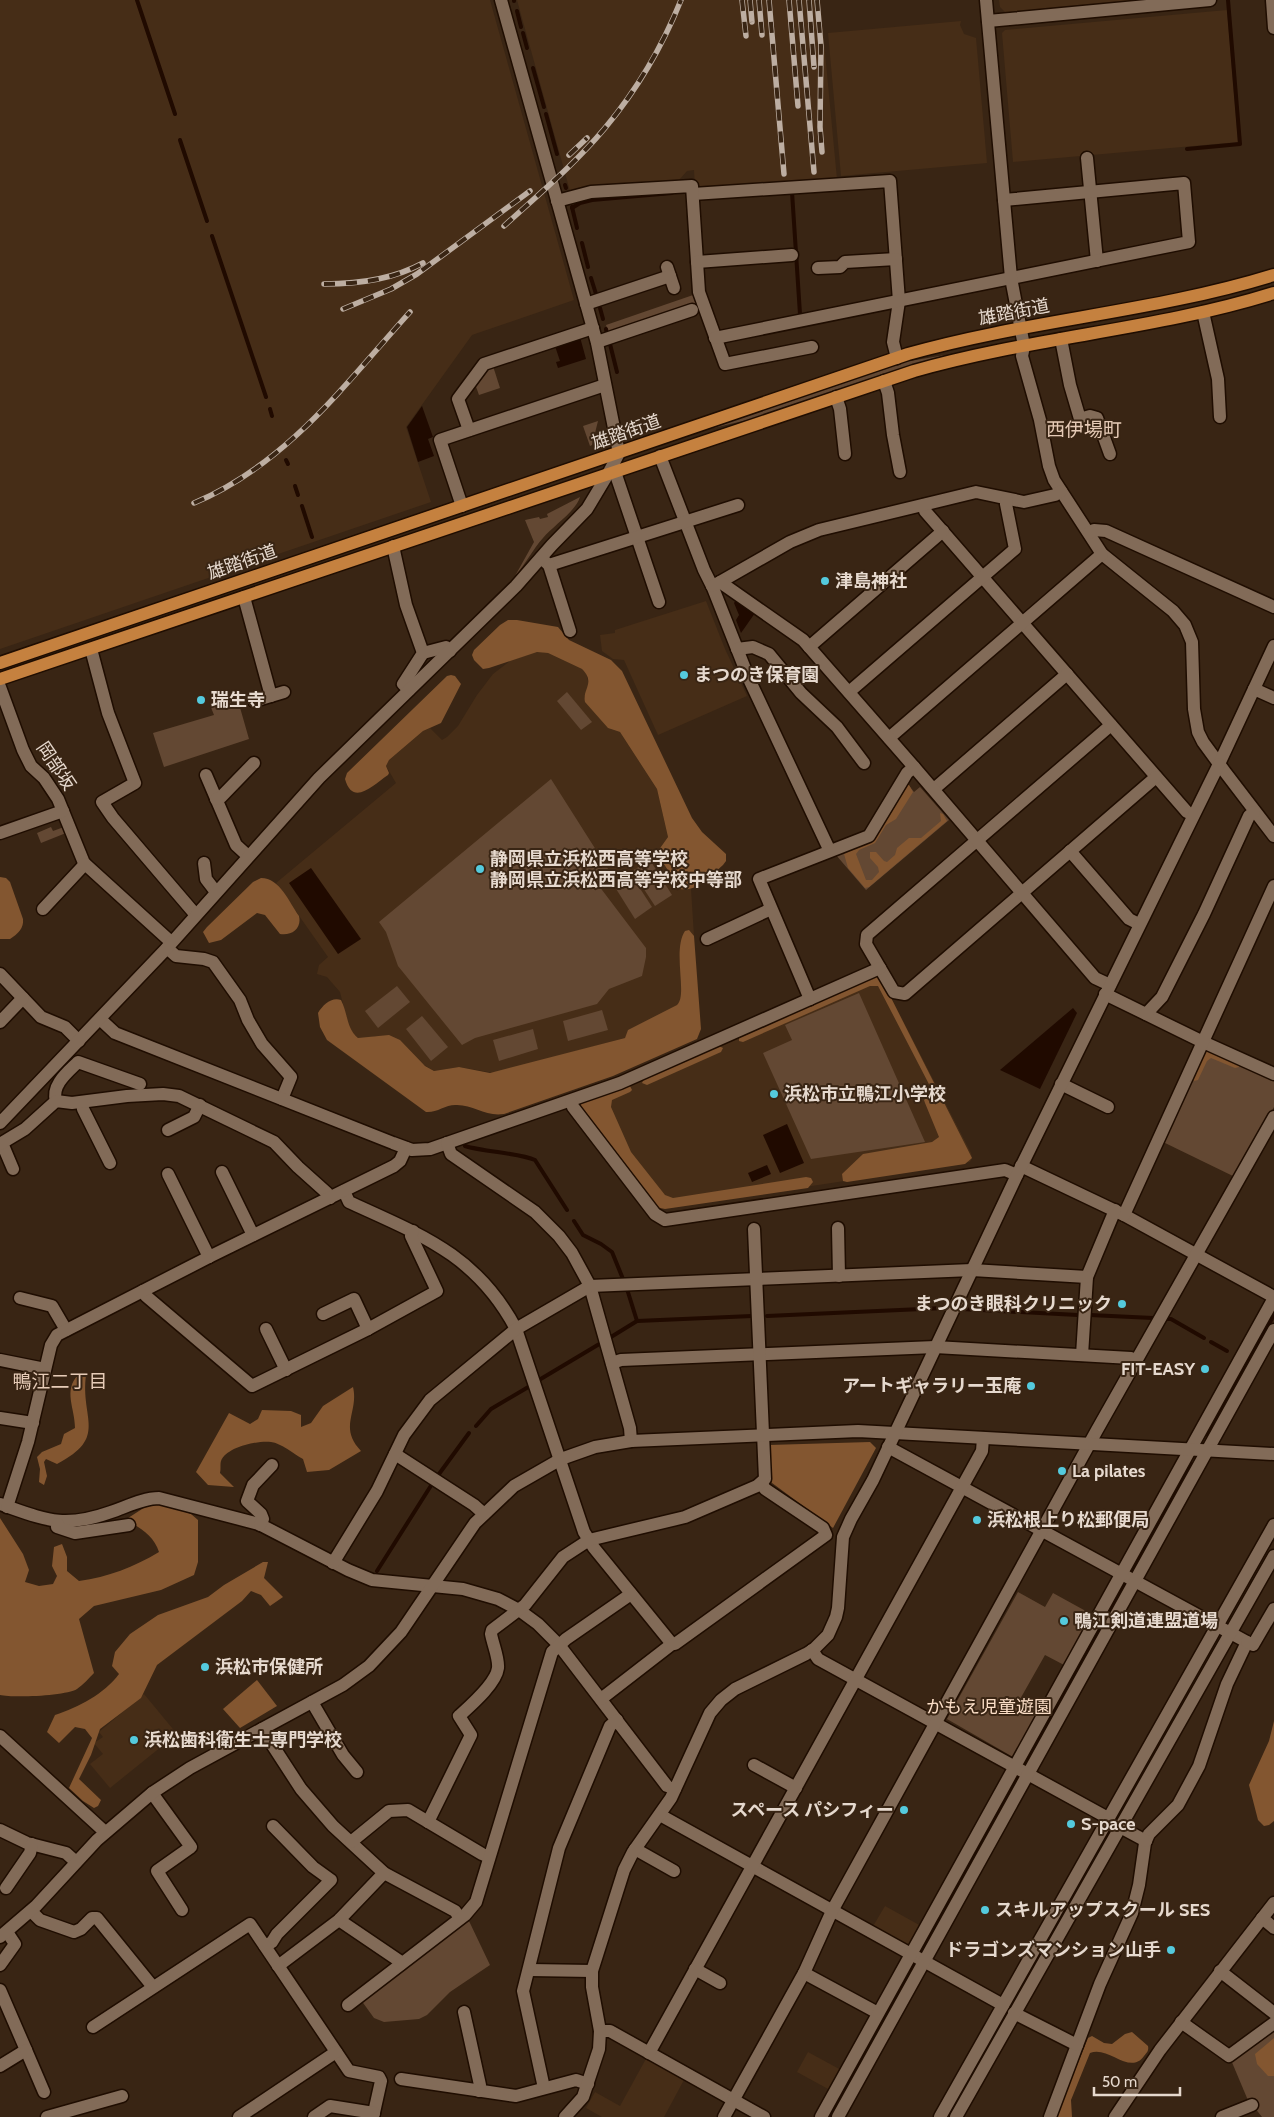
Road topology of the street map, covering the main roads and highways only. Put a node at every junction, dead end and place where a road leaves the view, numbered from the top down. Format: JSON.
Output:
{"nodes":[{"id":1,"x":1274,"y":275,"type":"edge"},
{"id":2,"x":1274,"y":293,"type":"edge"},
{"id":3,"x":0,"y":663,"type":"edge"},
{"id":4,"x":0,"y":679,"type":"edge"}],
"edges":[{"from":1,"to":3,"type":"main road","name":"雄踏街道"},
{"from":2,"to":4,"type":"main road","name":"雄踏街道"}]}
